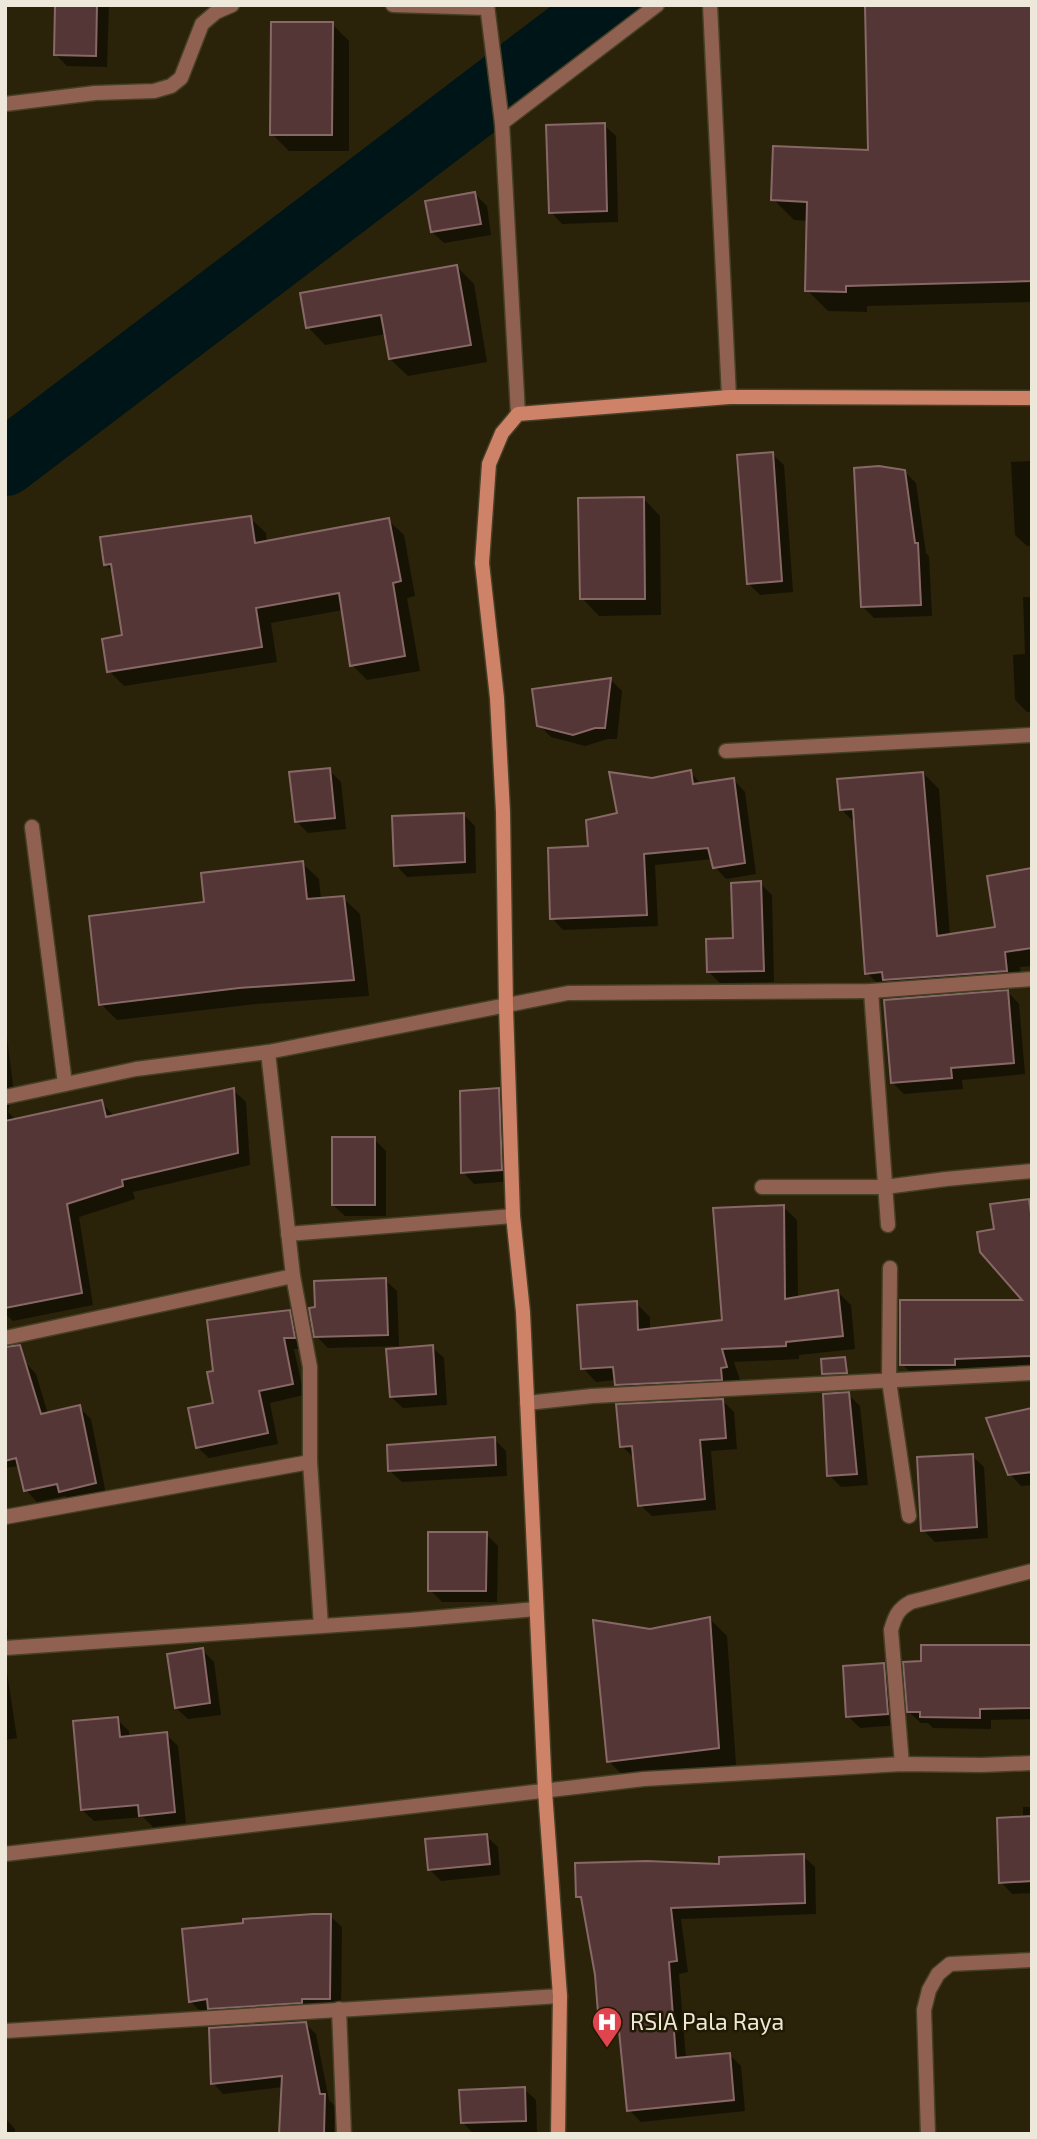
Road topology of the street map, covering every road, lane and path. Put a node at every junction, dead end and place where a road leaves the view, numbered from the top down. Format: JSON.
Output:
{"nodes":[{"id":1,"x":232,"y":5,"type":"edge"},
{"id":2,"x":393,"y":5,"type":"edge"},
{"id":3,"x":657,"y":5,"type":"edge"},
{"id":4,"x":710,"y":5,"type":"edge"},
{"id":5,"x":487,"y":7,"type":"edge"},
{"id":6,"x":5,"y":104,"type":"edge"},
{"id":7,"x":502,"y":123,"type":"junction"},
{"id":8,"x":729,"y":397,"type":"junction"},
{"id":9,"x":1032,"y":398,"type":"edge"},
{"id":10,"x":518,"y":414,"type":"junction"},
{"id":11,"x":1032,"y":735,"type":"edge"},
{"id":12,"x":726,"y":751,"type":"dead end"},
{"id":13,"x":32,"y":827,"type":"dead end"},
{"id":14,"x":1032,"y":979,"type":"edge"},
{"id":15,"x":871,"y":991,"type":"junction"},
{"id":16,"x":506,"y":1007,"type":"junction"},
{"id":17,"x":268,"y":1052,"type":"junction"},
{"id":18,"x":65,"y":1084,"type":"junction"},
{"id":19,"x":5,"y":1097,"type":"edge"},
{"id":20,"x":1032,"y":1171,"type":"edge"},
{"id":21,"x":762,"y":1187,"type":"dead end"},
{"id":22,"x":886,"y":1187,"type":"junction"},
{"id":23,"x":513,"y":1216,"type":"junction"},
{"id":24,"x":888,"y":1225,"type":"dead end"},
{"id":25,"x":288,"y":1234,"type":"junction"},
{"id":26,"x":890,"y":1268,"type":"dead end"},
{"id":27,"x":292,"y":1276,"type":"junction"},
{"id":28,"x":5,"y":1338,"type":"edge"},
{"id":29,"x":1032,"y":1373,"type":"edge"},
{"id":30,"x":890,"y":1381,"type":"junction"},
{"id":31,"x":527,"y":1403,"type":"junction"},
{"id":32,"x":310,"y":1462,"type":"junction"},
{"id":33,"x":909,"y":1516,"type":"dead end"},
{"id":34,"x":5,"y":1517,"type":"edge"},
{"id":35,"x":1032,"y":1571,"type":"edge"},
{"id":36,"x":536,"y":1609,"type":"junction"},
{"id":37,"x":321,"y":1626,"type":"junction"},
{"id":38,"x":5,"y":1648,"type":"edge"},
{"id":39,"x":1032,"y":1763,"type":"edge"},
{"id":40,"x":902,"y":1764,"type":"junction"},
{"id":41,"x":545,"y":1791,"type":"junction"},
{"id":42,"x":5,"y":1854,"type":"edge"},
{"id":43,"x":1032,"y":1959,"type":"edge"},
{"id":44,"x":560,"y":1996,"type":"junction"},
{"id":45,"x":339,"y":2009,"type":"junction"},
{"id":46,"x":5,"y":2031,"type":"edge"},
{"id":47,"x":344,"y":2134,"type":"edge"},
{"id":48,"x":558,"y":2134,"type":"edge"},
{"id":49,"x":928,"y":2134,"type":"edge"}],
"edges":[{"from":1,"to":6,"type":"street"},
{"from":2,"to":5,"type":"street"},
{"from":3,"to":7,"type":"street"},
{"from":4,"to":8,"type":"street"},
{"from":5,"to":7,"type":"street"},
{"from":7,"to":10,"type":"street"},
{"from":8,"to":9,"type":"main road"},
{"from":8,"to":10,"type":"main road"},
{"from":10,"to":16,"type":"main road"},
{"from":11,"to":12,"type":"street"},
{"from":13,"to":18,"type":"street"},
{"from":14,"to":15,"type":"street"},
{"from":15,"to":16,"type":"street"},
{"from":15,"to":22,"type":"street"},
{"from":16,"to":17,"type":"street"},
{"from":16,"to":23,"type":"main road"},
{"from":17,"to":18,"type":"street"},
{"from":17,"to":25,"type":"street"},
{"from":18,"to":19,"type":"street"},
{"from":20,"to":22,"type":"street"},
{"from":21,"to":22,"type":"street"},
{"from":22,"to":24,"type":"street"},
{"from":23,"to":25,"type":"street"},
{"from":23,"to":31,"type":"main road"},
{"from":25,"to":27,"type":"street"},
{"from":26,"to":30,"type":"street"},
{"from":27,"to":28,"type":"street"},
{"from":27,"to":32,"type":"street"},
{"from":29,"to":30,"type":"street"},
{"from":30,"to":31,"type":"street"},
{"from":30,"to":33,"type":"street"},
{"from":31,"to":36,"type":"main road"},
{"from":32,"to":34,"type":"street"},
{"from":32,"to":37,"type":"street"},
{"from":35,"to":40,"type":"street"},
{"from":36,"to":37,"type":"street"},
{"from":36,"to":41,"type":"main road"},
{"from":37,"to":38,"type":"street"},
{"from":39,"to":40,"type":"street"},
{"from":40,"to":41,"type":"street"},
{"from":41,"to":42,"type":"street"},
{"from":41,"to":44,"type":"main road"},
{"from":43,"to":49,"type":"street"},
{"from":44,"to":45,"type":"street"},
{"from":44,"to":48,"type":"main road"},
{"from":45,"to":46,"type":"street"},
{"from":45,"to":47,"type":"street"}]}
